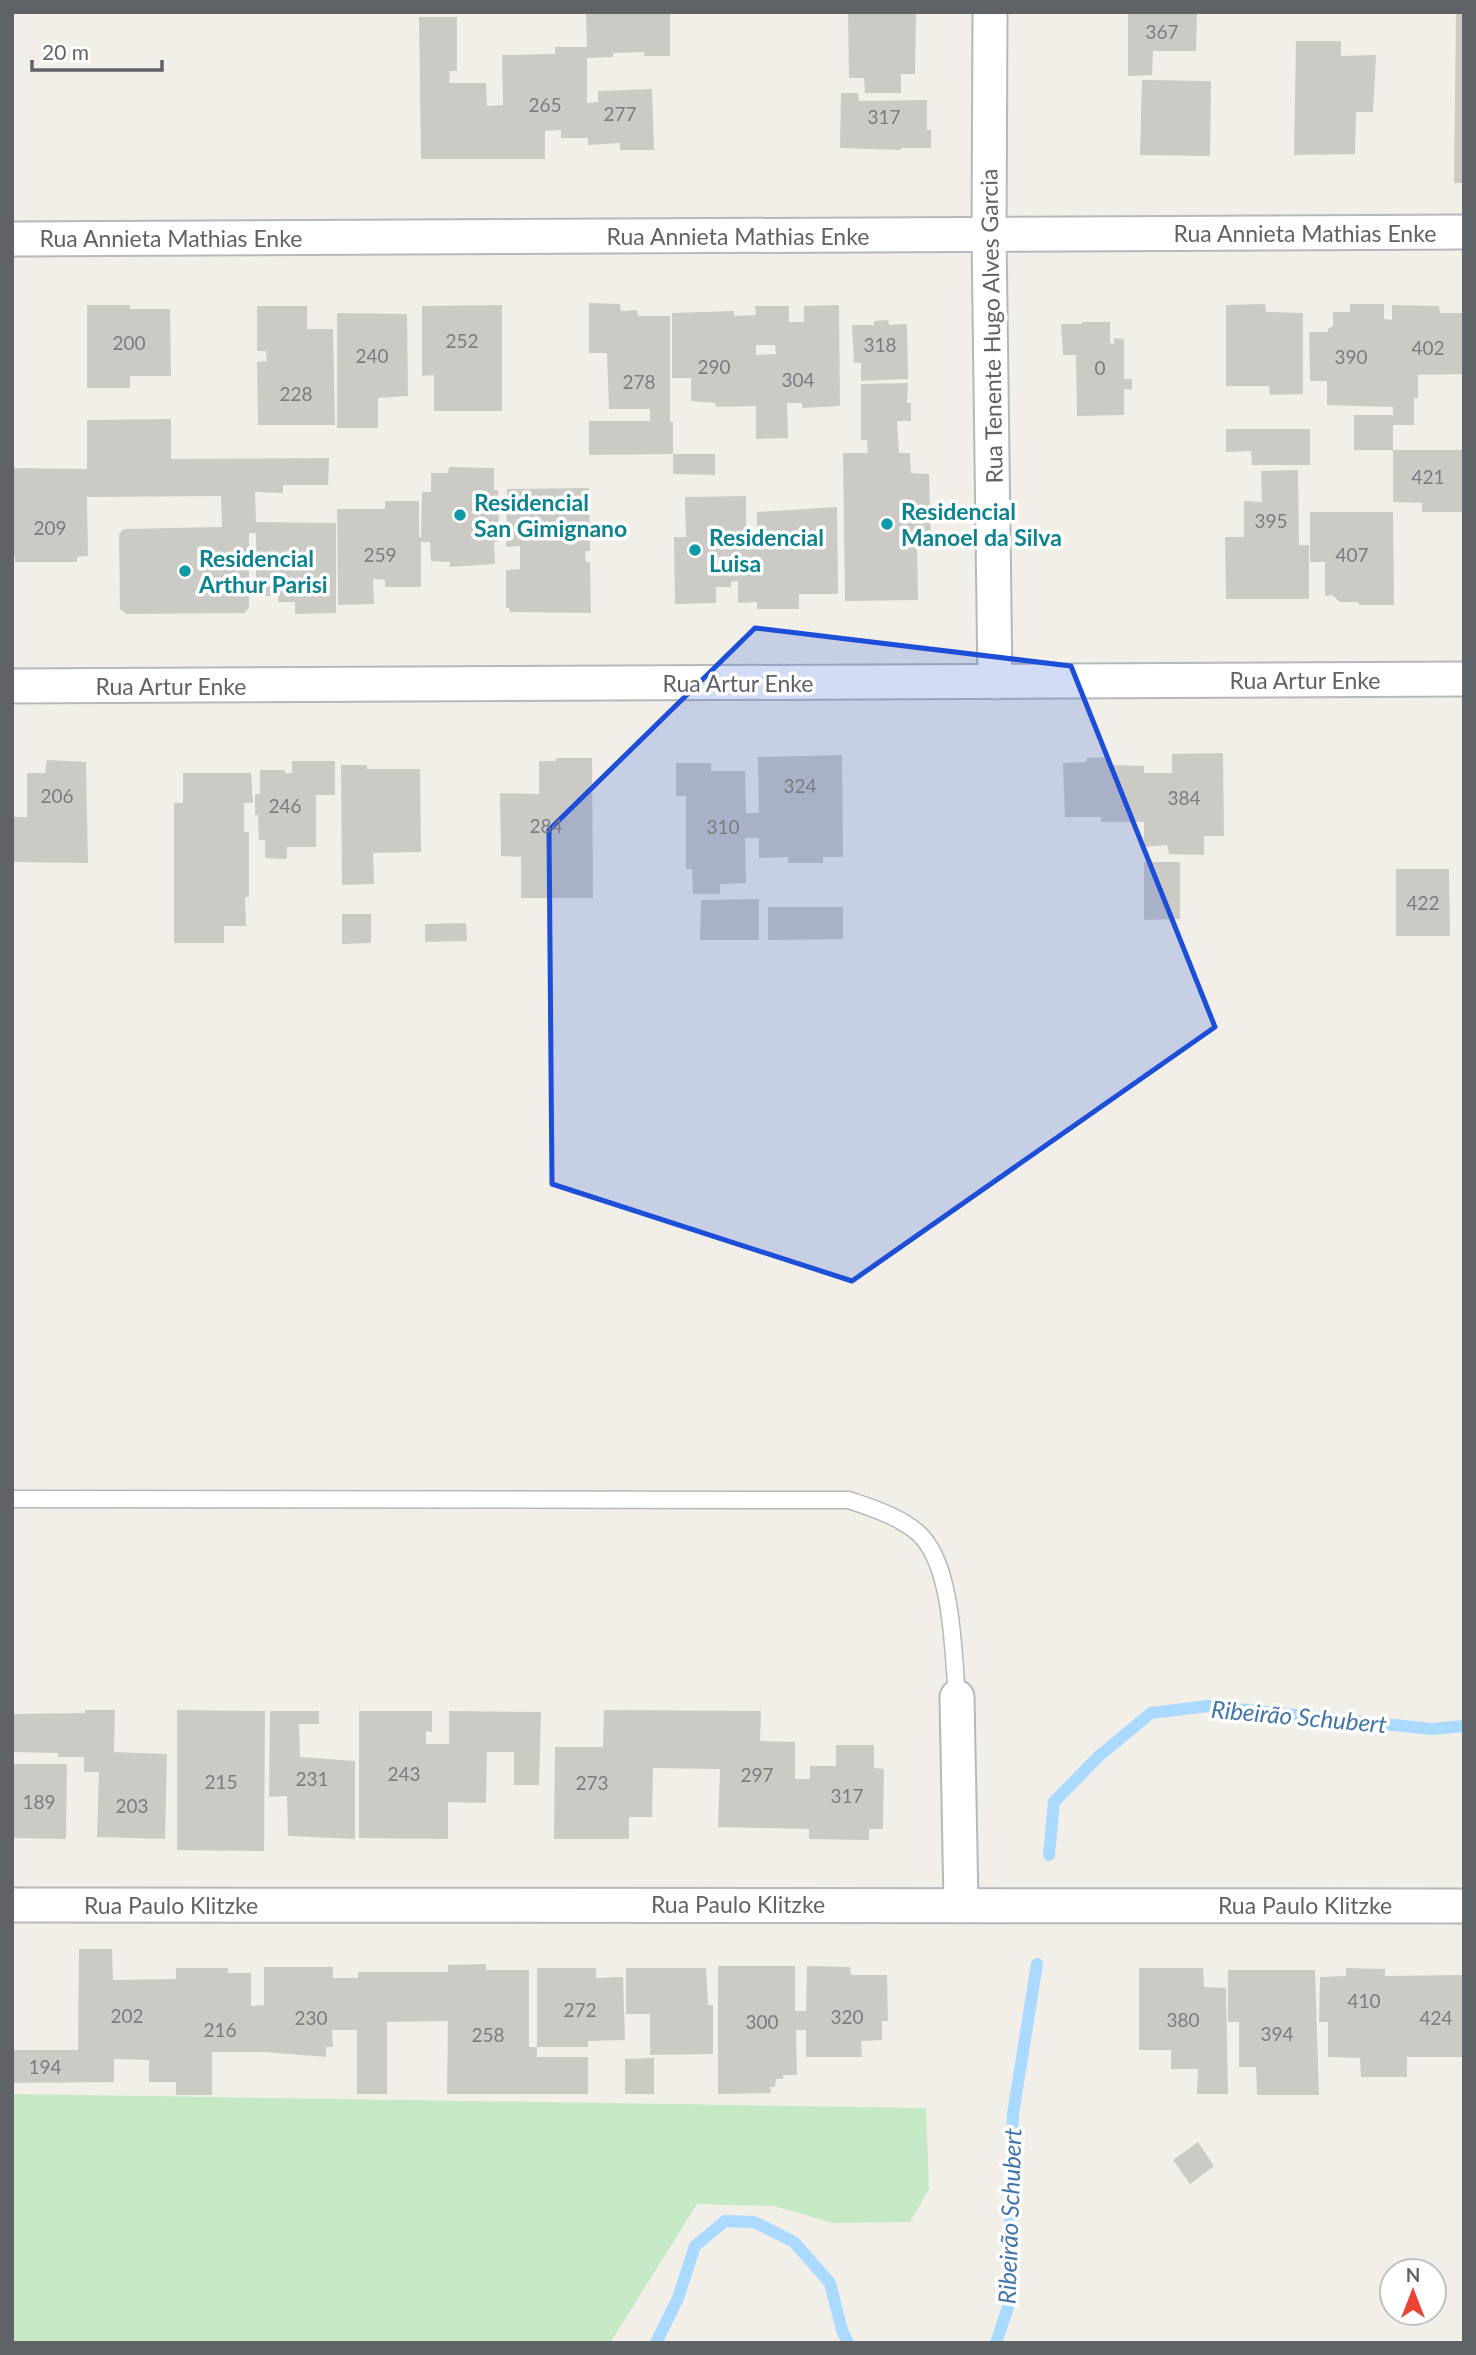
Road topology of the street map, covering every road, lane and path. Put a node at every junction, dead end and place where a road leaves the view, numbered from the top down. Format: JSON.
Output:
{"nodes":[{"id":1,"x":990,"y":12,"type":"edge"},
{"id":2,"x":1464,"y":232,"type":"edge"},
{"id":3,"x":989,"y":234,"type":"junction"},
{"id":4,"x":12,"y":239,"type":"edge"},
{"id":5,"x":1464,"y":679,"type":"edge"},
{"id":6,"x":995,"y":682,"type":"junction"},
{"id":7,"x":12,"y":686,"type":"edge"},
{"id":8,"x":12,"y":1499,"type":"edge"},
{"id":9,"x":957,"y":1697,"type":"joint"},
{"id":10,"x":961,"y":1904,"type":"junction"},
{"id":11,"x":12,"y":1905,"type":"edge"},
{"id":12,"x":1464,"y":1906,"type":"edge"}],
"edges":[{"from":1,"to":3,"type":"street","name":"Rua Tenente Hugo Alves Garcia"},
{"from":2,"to":3,"type":"street","name":"Rua Annieta Mathias Enke"},
{"from":3,"to":4,"type":"street","name":"Rua Annieta Mathias Enke"},
{"from":3,"to":6,"type":"street","name":"Rua Tenente Hugo Alves Garcia"},
{"from":5,"to":6,"type":"street","name":"Rua Artur Enke"},
{"from":6,"to":7,"type":"street","name":"Rua Artur Enke"},
{"from":8,"to":9,"type":"lane"},
{"from":9,"to":10,"type":"street"},
{"from":10,"to":11,"type":"street","name":"Rua Paulo Klitzke"},
{"from":10,"to":12,"type":"street","name":"Rua Paulo Klitzke"}]}
